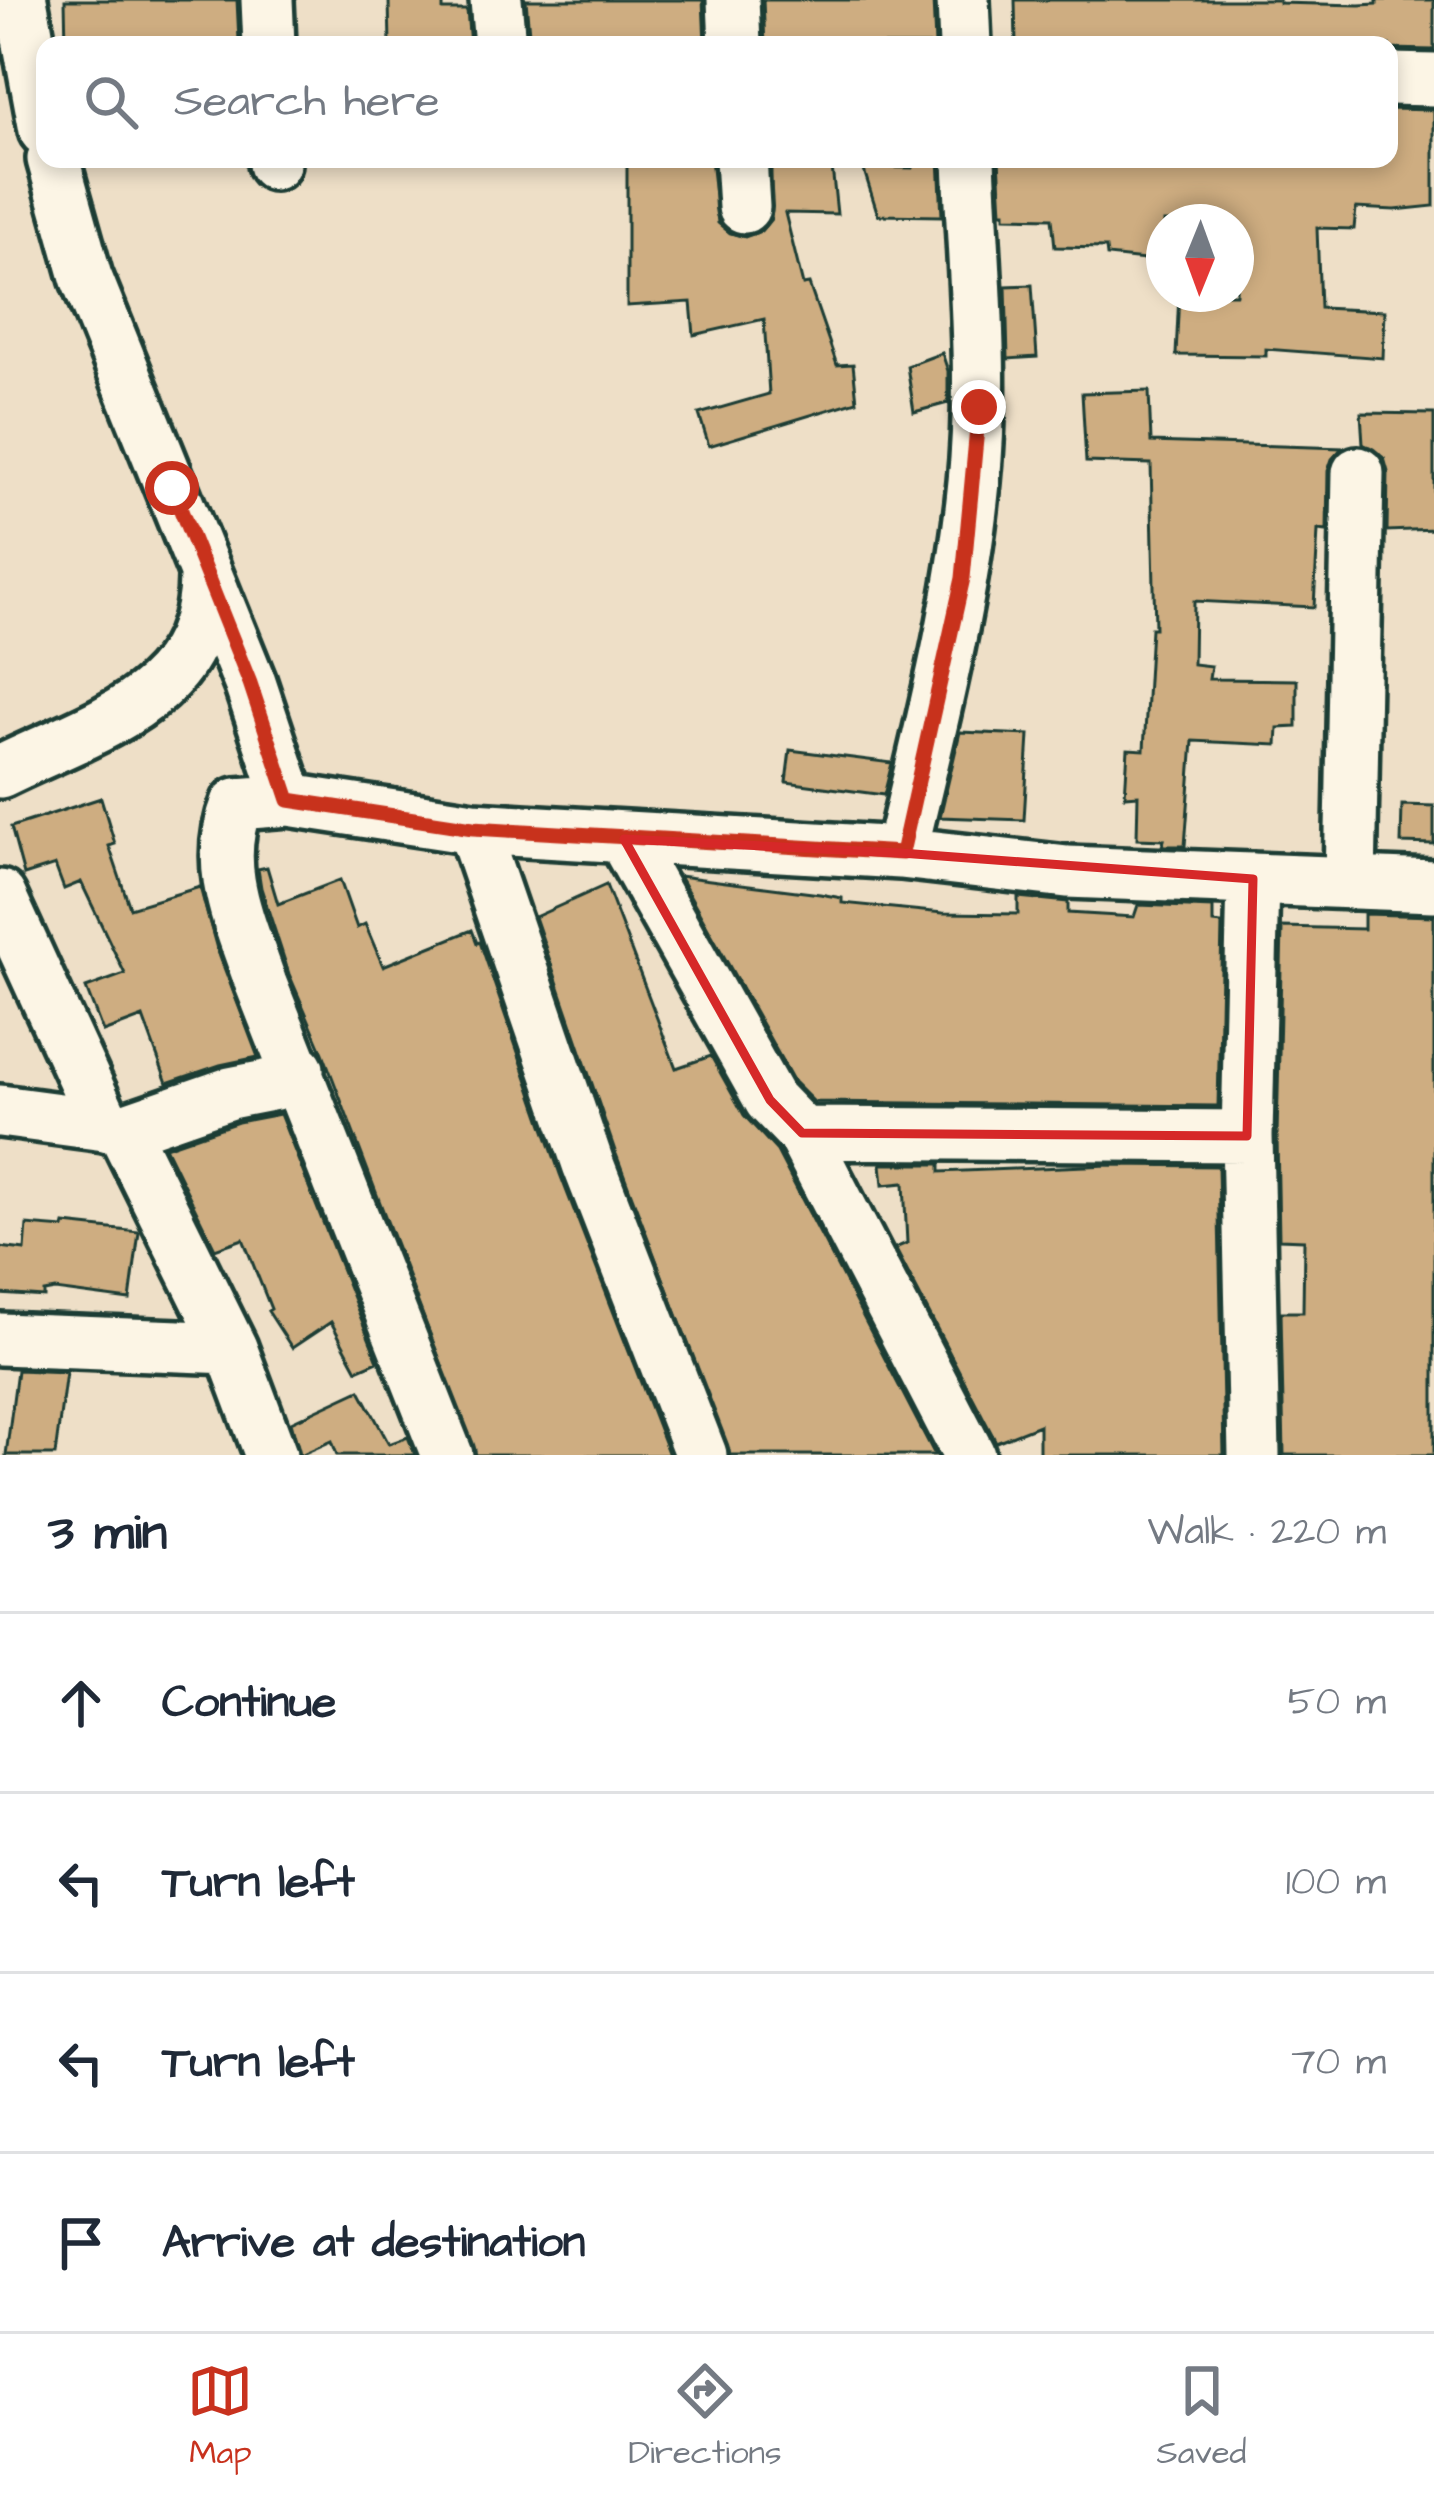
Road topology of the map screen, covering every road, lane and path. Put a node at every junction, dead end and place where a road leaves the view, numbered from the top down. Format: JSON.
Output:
{"nodes":[{"id":1,"x":21,"y":0,"type":"edge"},
{"id":2,"x":267,"y":0,"type":"edge"},
{"id":3,"x":496,"y":0,"type":"edge"},
{"id":4,"x":733,"y":0,"type":"edge"},
{"id":5,"x":963,"y":0,"type":"edge"},
{"id":6,"x":269,"y":36,"type":"edge"},
{"id":7,"x":499,"y":36,"type":"edge"},
{"id":8,"x":735,"y":36,"type":"edge"},
{"id":9,"x":965,"y":36,"type":"edge"},
{"id":10,"x":1398,"y":79,"type":"edge"},
{"id":11,"x":1434,"y":80,"type":"edge"},
{"id":12,"x":36,"y":81,"type":"edge"},
{"id":13,"x":56,"y":168,"type":"edge"},
{"id":14,"x":969,"y":168,"type":"edge"},
{"id":15,"x":1358,"y":473,"type":"dead end"},
{"id":16,"x":205,"y":571,"type":"junction"},
{"id":17,"x":0,"y":772,"type":"edge"},
{"id":18,"x":289,"y":800,"type":"junction"},
{"id":19,"x":473,"y":828,"type":"junction"},
{"id":20,"x":624,"y":839,"type":"junction"},
{"id":21,"x":902,"y":853,"type":"junction"},
{"id":22,"x":1253,"y":879,"type":"junction"},
{"id":23,"x":1350,"y":883,"type":"junction"},
{"id":24,"x":1434,"y":886,"type":"edge"},
{"id":25,"x":0,"y":896,"type":"edge"},
{"id":26,"x":298,"y":1069,"type":"junction"},
{"id":27,"x":0,"y":1111,"type":"edge"},
{"id":28,"x":114,"y":1128,"type":"junction"},
{"id":29,"x":802,"y":1133,"type":"junction"},
{"id":30,"x":1247,"y":1136,"type":"junction"},
{"id":31,"x":0,"y":1339,"type":"edge"},
{"id":32,"x":231,"y":1348,"type":"junction"},
{"id":33,"x":271,"y":1455,"type":"edge"},
{"id":34,"x":447,"y":1455,"type":"edge"},
{"id":35,"x":701,"y":1455,"type":"edge"},
{"id":36,"x":969,"y":1455,"type":"edge"},
{"id":37,"x":1254,"y":1455,"type":"edge"}],
"edges":[{"from":1,"to":12,"type":"street"},
{"from":2,"to":6,"type":"street"},
{"from":3,"to":7,"type":"street"},
{"from":4,"to":8,"type":"street"},
{"from":5,"to":9,"type":"street"},
{"from":10,"to":11,"type":"street"},
{"from":13,"to":16,"type":"street"},
{"from":14,"to":21,"type":"street"},
{"from":15,"to":23,"type":"street"},
{"from":16,"to":17,"type":"street"},
{"from":16,"to":18,"type":"street"},
{"from":18,"to":19,"type":"street"},
{"from":18,"to":26,"type":"street"},
{"from":19,"to":20,"type":"street"},
{"from":19,"to":35,"type":"street"},
{"from":20,"to":21,"type":"street"},
{"from":20,"to":29,"type":"street"},
{"from":21,"to":22,"type":"street"},
{"from":22,"to":23,"type":"street"},
{"from":22,"to":30,"type":"street"},
{"from":23,"to":24,"type":"street"},
{"from":25,"to":28,"type":"street"},
{"from":26,"to":28,"type":"street"},
{"from":26,"to":34,"type":"street"},
{"from":27,"to":28,"type":"street"},
{"from":28,"to":32,"type":"street"},
{"from":29,"to":30,"type":"street"},
{"from":29,"to":36,"type":"street"},
{"from":30,"to":37,"type":"street"},
{"from":31,"to":32,"type":"street"},
{"from":32,"to":33,"type":"street"}]}
